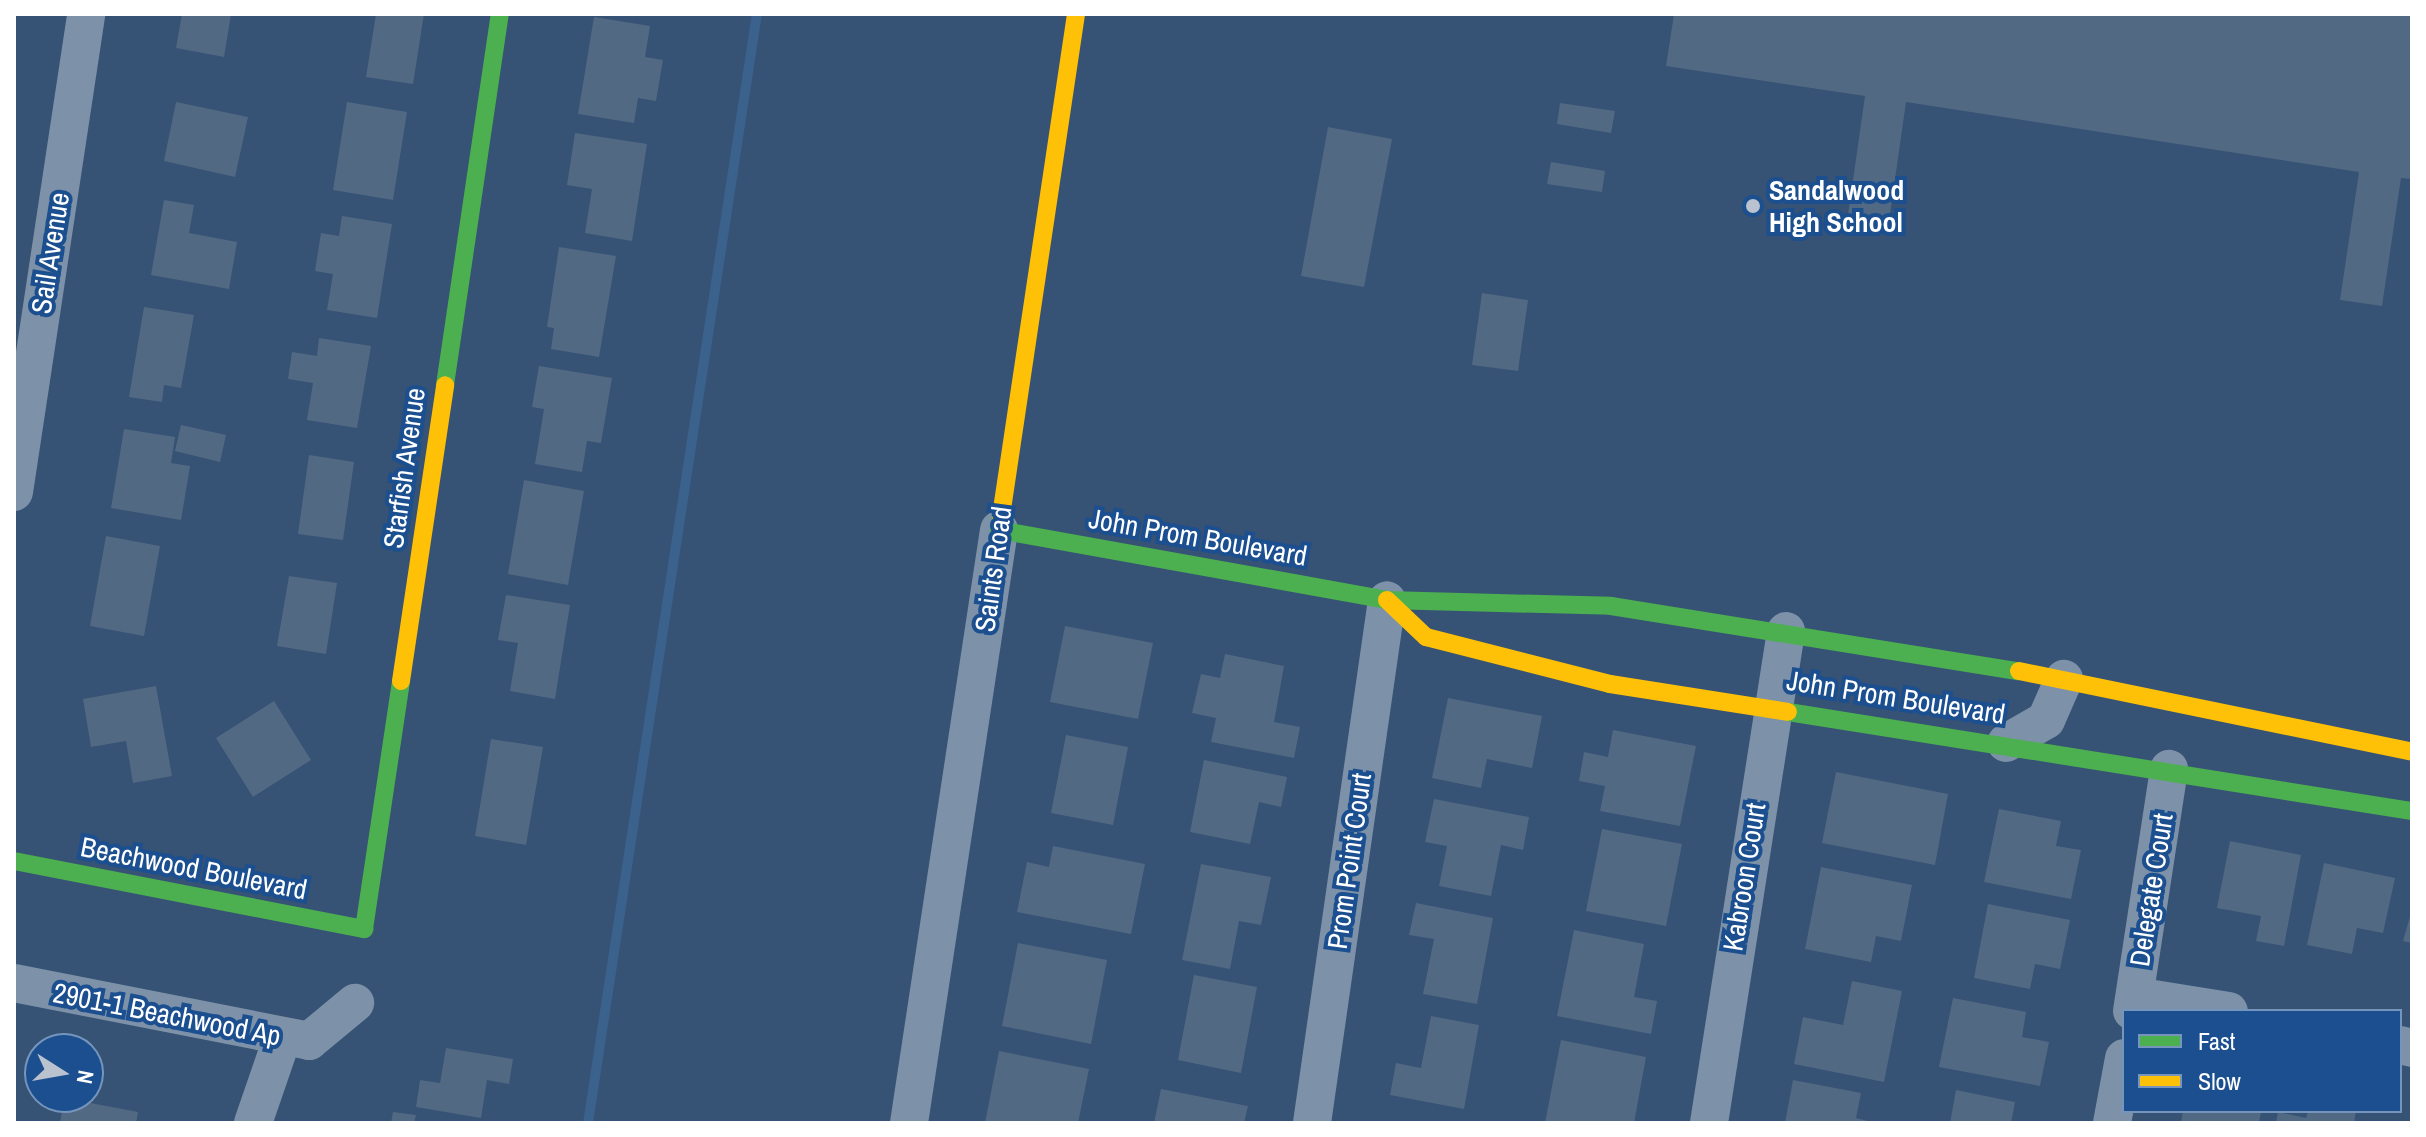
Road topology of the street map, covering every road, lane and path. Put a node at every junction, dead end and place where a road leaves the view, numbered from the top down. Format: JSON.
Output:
{"nodes":[{"id":1,"x":86,"y":14,"type":"edge"},
{"id":2,"x":500,"y":14,"type":"edge"},
{"id":3,"x":1076,"y":14,"type":"edge"},
{"id":4,"x":14,"y":492,"type":"edge"},
{"id":5,"x":999,"y":530,"type":"junction"},
{"id":6,"x":1387,"y":600,"type":"junction"},
{"id":7,"x":1786,"y":631,"type":"junction"},
{"id":8,"x":2064,"y":679,"type":"junction"},
{"id":9,"x":1772,"y":705,"type":"junction"},
{"id":10,"x":2006,"y":743,"type":"junction"},
{"id":11,"x":2412,"y":752,"type":"edge"},
{"id":12,"x":2169,"y":769,"type":"junction"},
{"id":13,"x":2412,"y":811,"type":"edge"},
{"id":14,"x":14,"y":861,"type":"edge"},
{"id":15,"x":364,"y":929,"type":"joint"},
{"id":16,"x":14,"y":983,"type":"edge"},
{"id":17,"x":355,"y":1003,"type":"dead end"},
{"id":18,"x":2134,"y":1003,"type":"edge"},
{"id":19,"x":2205,"y":1009,"type":"edge"},
{"id":20,"x":282,"y":1039,"type":"junction"},
{"id":21,"x":2122,"y":1069,"type":"edge"},
{"id":22,"x":253,"y":1123,"type":"edge"},
{"id":23,"x":909,"y":1123,"type":"edge"},
{"id":24,"x":1312,"y":1123,"type":"edge"},
{"id":25,"x":1709,"y":1123,"type":"edge"},
{"id":26,"x":2112,"y":1123,"type":"edge"}],
"edges":[{"from":1,"to":4,"type":"street","name":"Sail Avenue"},
{"from":2,"to":15,"type":"street","name":"Starfish Avenue"},
{"from":3,"to":5,"type":"street","name":"Saints Road"},
{"from":5,"to":6,"type":"street","name":"John Prom Boulevard"},
{"from":5,"to":23,"type":"street","name":"Saints Road"},
{"from":6,"to":7,"type":"street","name":"John Prom Boulevard"},
{"from":6,"to":9,"type":"street","name":"John Prom Boulevard"},
{"from":6,"to":24,"type":"street","name":"Prom Point Court"},
{"from":7,"to":8,"type":"street","name":"John Prom Boulevard"},
{"from":7,"to":9,"type":"street","name":"Kabroon Court"},
{"from":8,"to":10,"type":"street"},
{"from":8,"to":11,"type":"street","name":"John Prom Boulevard"},
{"from":9,"to":10,"type":"street","name":"John Prom Boulevard"},
{"from":9,"to":25,"type":"street","name":"Kabroon Court"},
{"from":10,"to":12,"type":"street","name":"John Prom Boulevard"},
{"from":12,"to":13,"type":"street","name":"John Prom Boulevard"},
{"from":12,"to":18,"type":"street","name":"Delegate Court"},
{"from":14,"to":15,"type":"street","name":"Beachwood Boulevard"},
{"from":16,"to":20,"type":"street","name":"2901-1 Beachwood Ap"},
{"from":17,"to":20,"type":"street","name":"2901-1 Beachwood Ap"},
{"from":18,"to":19,"type":"street"},
{"from":20,"to":22,"type":"street"},
{"from":21,"to":26,"type":"street"}]}
